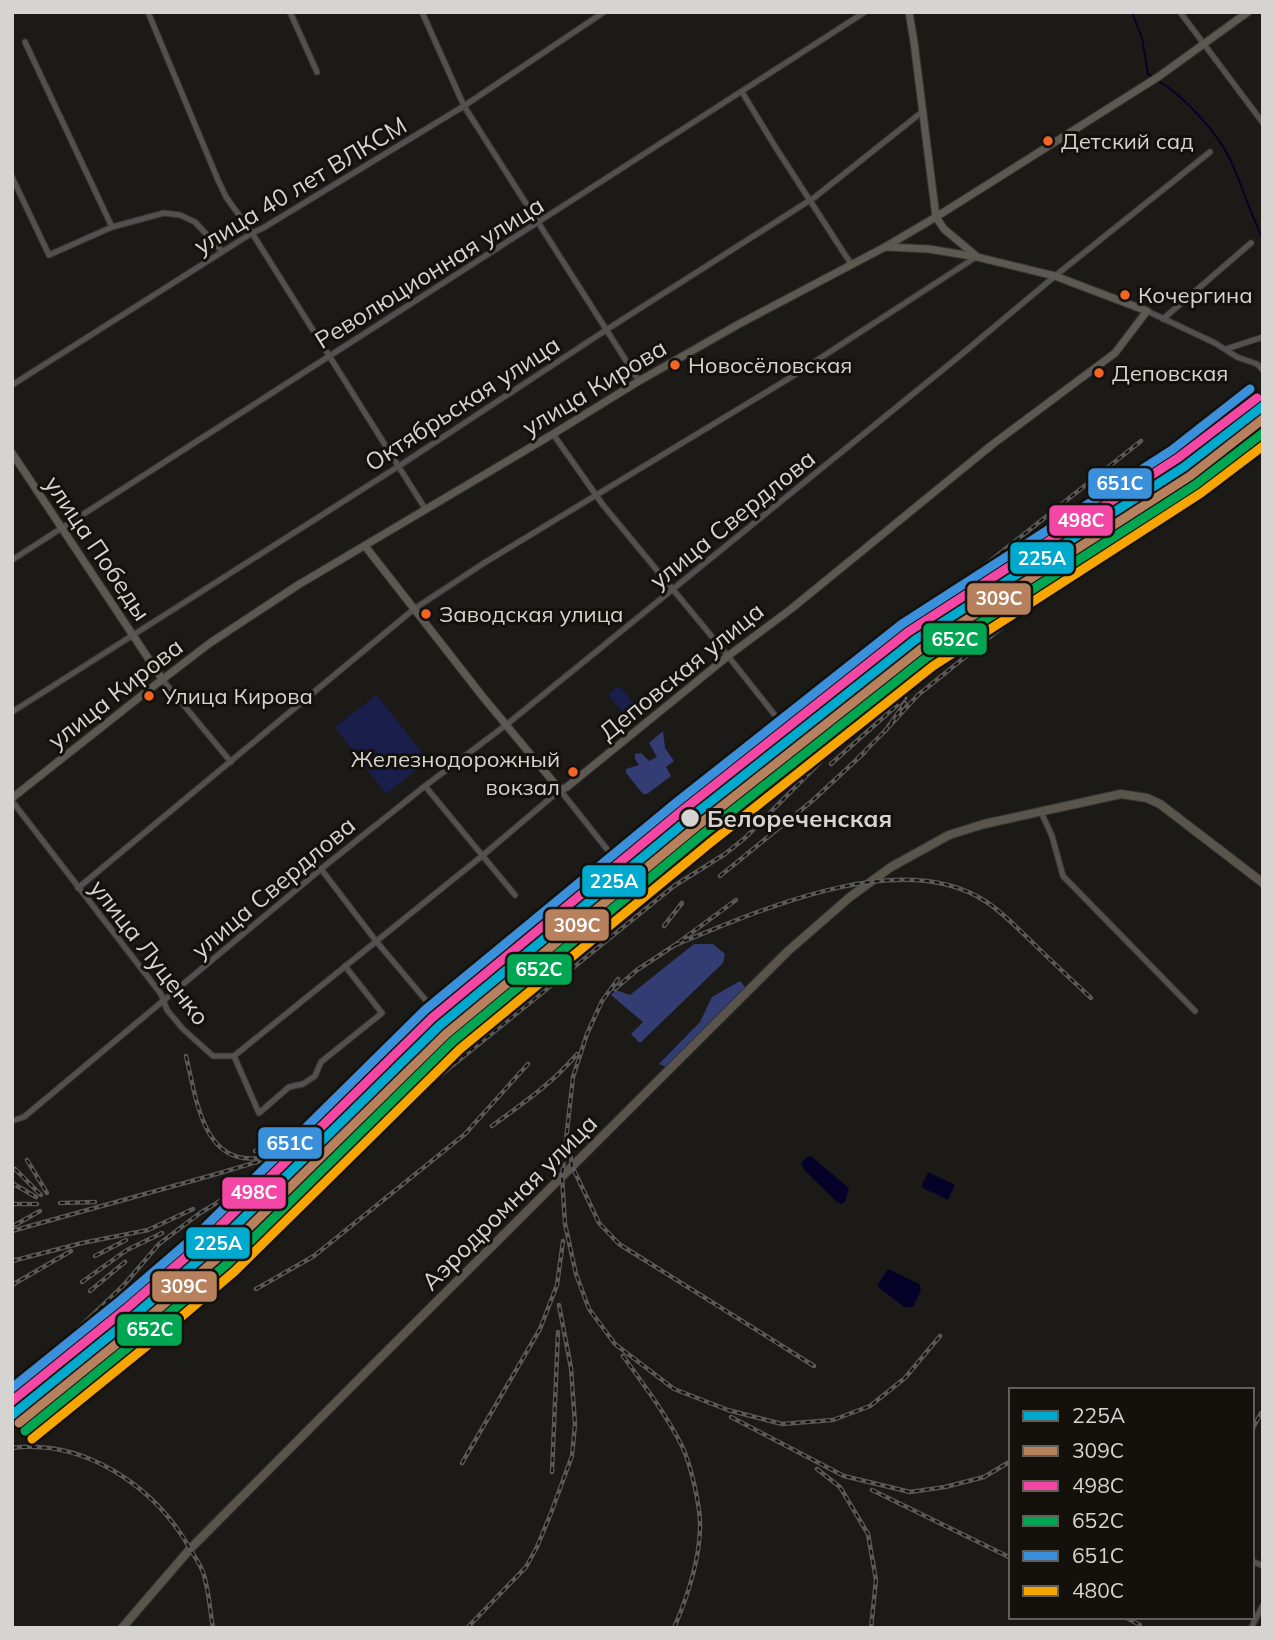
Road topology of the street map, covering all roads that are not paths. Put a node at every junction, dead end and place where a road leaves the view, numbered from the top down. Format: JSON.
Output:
{"nodes":[{"id":1,"x":148,"y":12,"type":"edge"},
{"id":2,"x":290,"y":12,"type":"edge"},
{"id":3,"x":422,"y":12,"type":"edge"},
{"id":4,"x":604,"y":12,"type":"edge"},
{"id":5,"x":865,"y":12,"type":"edge"},
{"id":6,"x":909,"y":12,"type":"edge"},
{"id":7,"x":1180,"y":12,"type":"edge"},
{"id":8,"x":1248,"y":12,"type":"edge"},
{"id":9,"x":24,"y":42,"type":"dead end"},
{"id":10,"x":1204,"y":44,"type":"junction"},
{"id":11,"x":317,"y":72,"type":"dead end"},
{"id":12,"x":742,"y":92,"type":"junction"},
{"id":13,"x":464,"y":106,"type":"junction"},
{"id":14,"x":922,"y":112,"type":"junction"},
{"id":15,"x":1263,"y":123,"type":"edge"},
{"id":16,"x":1210,"y":152,"type":"dead end"},
{"id":17,"x":12,"y":177,"type":"edge"},
{"id":18,"x":811,"y":199,"type":"junction"},
{"id":19,"x":936,"y":217,"type":"junction"},
{"id":20,"x":538,"y":224,"type":"junction"},
{"id":21,"x":112,"y":227,"type":"junction"},
{"id":22,"x":252,"y":233,"type":"junction"},
{"id":23,"x":1251,"y":243,"type":"dead end"},
{"id":24,"x":885,"y":247,"type":"junction"},
{"id":25,"x":222,"y":251,"type":"junction"},
{"id":26,"x":977,"y":257,"type":"junction"},
{"id":27,"x":851,"y":264,"type":"junction"},
{"id":28,"x":1055,"y":275,"type":"junction"},
{"id":29,"x":1147,"y":311,"type":"junction"},
{"id":30,"x":1163,"y":319,"type":"junction"},
{"id":31,"x":606,"y":330,"type":"junction"},
{"id":32,"x":1263,"y":337,"type":"edge"},
{"id":33,"x":1226,"y":349,"type":"junction"},
{"id":34,"x":329,"y":356,"type":"junction"},
{"id":35,"x":1263,"y":370,"type":"edge"},
{"id":36,"x":639,"y":381,"type":"junction"},
{"id":37,"x":12,"y":385,"type":"edge"},
{"id":38,"x":553,"y":434,"type":"junction"},
{"id":39,"x":12,"y":453,"type":"edge"},
{"id":40,"x":399,"y":466,"type":"junction"},
{"id":41,"x":596,"y":495,"type":"junction"},
{"id":42,"x":426,"y":510,"type":"junction"},
{"id":43,"x":62,"y":527,"type":"junction"},
{"id":44,"x":365,"y":546,"type":"junction"},
{"id":45,"x":12,"y":560,"type":"edge"},
{"id":46,"x":673,"y":589,"type":"junction"},
{"id":47,"x":414,"y":610,"type":"junction"},
{"id":48,"x":133,"y":635,"type":"junction"},
{"id":49,"x":728,"y":656,"type":"junction"},
{"id":50,"x":162,"y":679,"type":"junction"},
{"id":51,"x":12,"y":712,"type":"edge"},
{"id":52,"x":774,"y":714,"type":"dead end"},
{"id":53,"x":506,"y":724,"type":"junction"},
{"id":54,"x":231,"y":762,"type":"junction"},
{"id":55,"x":425,"y":786,"type":"junction"},
{"id":56,"x":560,"y":790,"type":"junction"},
{"id":57,"x":12,"y":799,"type":"edge"},
{"id":58,"x":1041,"y":812,"type":"junction"},
{"id":59,"x":610,"y":853,"type":"dead end"},
{"id":60,"x":482,"y":856,"type":"junction"},
{"id":61,"x":321,"y":869,"type":"junction"},
{"id":62,"x":1263,"y":883,"type":"edge"},
{"id":63,"x":78,"y":888,"type":"junction"},
{"id":64,"x":515,"y":895,"type":"dead end"},
{"id":65,"x":376,"y":941,"type":"junction"},
{"id":66,"x":345,"y":966,"type":"junction"},
{"id":67,"x":164,"y":1000,"type":"junction"},
{"id":68,"x":434,"y":1010,"type":"dead end"},
{"id":69,"x":1195,"y":1011,"type":"dead end"},
{"id":70,"x":234,"y":1056,"type":"junction"},
{"id":71,"x":12,"y":1121,"type":"edge"},
{"id":72,"x":1263,"y":1605,"type":"edge"},
{"id":73,"x":1260,"y":1617,"type":"edge"},
{"id":74,"x":122,"y":1628,"type":"edge"},
{"id":75,"x":1251,"y":1628,"type":"edge"}],
"edges":[{"from":1,"to":22,"type":"street"},
{"from":2,"to":11,"type":"street"},
{"from":3,"to":13,"type":"street"},
{"from":4,"to":13,"type":"street","name":"улица 40 лет ВЛКСМ"},
{"from":5,"to":12,"type":"street","name":"Революционная улица"},
{"from":6,"to":14,"type":"street"},
{"from":7,"to":10,"type":"street"},
{"from":8,"to":10,"type":"street","name":"улица Кирова"},
{"from":9,"to":21,"type":"street"},
{"from":10,"to":15,"type":"street"},
{"from":10,"to":19,"type":"street","name":"улица Кирова"},
{"from":12,"to":18,"type":"street"},
{"from":12,"to":20,"type":"street","name":"Революционная улица"},
{"from":13,"to":20,"type":"street"},
{"from":13,"to":22,"type":"street","name":"улица 40 лет ВЛКСМ"},
{"from":14,"to":18,"type":"street","name":"Октябрьская улица"},
{"from":14,"to":19,"type":"street"},
{"from":16,"to":28,"type":"street","name":"улица Свердлова"},
{"from":17,"to":21,"type":"street"},
{"from":18,"to":27,"type":"street"},
{"from":18,"to":31,"type":"street","name":"Октябрьская улица"},
{"from":19,"to":24,"type":"street","name":"улица Кирова"},
{"from":19,"to":26,"type":"street"},
{"from":20,"to":31,"type":"street"},
{"from":20,"to":34,"type":"street","name":"Революционная улица"},
{"from":21,"to":25,"type":"street"},
{"from":22,"to":25,"type":"street","name":"улица 40 лет ВЛКСМ"},
{"from":22,"to":34,"type":"street"},
{"from":23,"to":30,"type":"street"},
{"from":24,"to":26,"type":"street"},
{"from":24,"to":27,"type":"street","name":"улица Кирова"},
{"from":25,"to":37,"type":"street","name":"улица 40 лет ВЛКСМ"},
{"from":26,"to":28,"type":"street"},
{"from":26,"to":41,"type":"street"},
{"from":27,"to":36,"type":"street","name":"улица Кирова"},
{"from":28,"to":29,"type":"street"},
{"from":28,"to":46,"type":"street","name":"улица Свердлова"},
{"from":29,"to":30,"type":"street"},
{"from":29,"to":49,"type":"street","name":"Деповская улица"},
{"from":30,"to":33,"type":"street"},
{"from":31,"to":36,"type":"street"},
{"from":31,"to":40,"type":"street","name":"Октябрьская улица"},
{"from":32,"to":33,"type":"street"},
{"from":33,"to":35,"type":"street"},
{"from":34,"to":40,"type":"street"},
{"from":34,"to":43,"type":"street","name":"Революционная улица"},
{"from":36,"to":38,"type":"street","name":"улица Кирова"},
{"from":38,"to":41,"type":"street"},
{"from":38,"to":42,"type":"street","name":"улица Кирова"},
{"from":39,"to":43,"type":"street","name":"улица Победы"},
{"from":40,"to":42,"type":"street"},
{"from":40,"to":48,"type":"street","name":"Октябрьская улица"},
{"from":41,"to":46,"type":"street"},
{"from":41,"to":47,"type":"street"},
{"from":42,"to":44,"type":"street","name":"улица Кирова"},
{"from":43,"to":45,"type":"street","name":"Революционная улица"},
{"from":43,"to":48,"type":"street","name":"улица Победы"},
{"from":44,"to":47,"type":"street"},
{"from":44,"to":50,"type":"street","name":"улица Кирова"},
{"from":46,"to":49,"type":"street"},
{"from":46,"to":53,"type":"street","name":"улица Свердлова"},
{"from":47,"to":53,"type":"street"},
{"from":47,"to":54,"type":"street"},
{"from":48,"to":50,"type":"street","name":"улица Победы"},
{"from":48,"to":51,"type":"street","name":"Октябрьская улица"},
{"from":49,"to":52,"type":"street"},
{"from":49,"to":56,"type":"street","name":"Деповская улица"},
{"from":50,"to":54,"type":"street","name":"улица Победы"},
{"from":50,"to":57,"type":"street","name":"улица Кирова"},
{"from":53,"to":55,"type":"street","name":"улица Свердлова"},
{"from":53,"to":56,"type":"street"},
{"from":54,"to":63,"type":"street"},
{"from":55,"to":60,"type":"street"},
{"from":55,"to":61,"type":"street","name":"улица Свердлова"},
{"from":56,"to":59,"type":"street"},
{"from":56,"to":60,"type":"street","name":"Деповская улица"},
{"from":57,"to":63,"type":"street","name":"улица Луценко"},
{"from":58,"to":62,"type":"main road","name":"Аэродромная улица"},
{"from":58,"to":69,"type":"street"},
{"from":58,"to":74,"type":"main road","name":"Аэродромная улица"},
{"from":60,"to":64,"type":"street"},
{"from":60,"to":65,"type":"street","name":"Деповская улица"},
{"from":61,"to":65,"type":"street"},
{"from":61,"to":67,"type":"street","name":"улица Свердлова"},
{"from":63,"to":67,"type":"street","name":"улица Луценко"},
{"from":65,"to":66,"type":"street","name":"Деповская улица"},
{"from":65,"to":68,"type":"street"},
{"from":66,"to":70,"type":"street","name":"Деповская улица"},
{"from":66,"to":70,"type":"street"},
{"from":67,"to":70,"type":"street","name":"улица Луценко"},
{"from":67,"to":71,"type":"street","name":"улица Свердлова"},
{"from":72,"to":73,"type":"street"},
{"from":73,"to":75,"type":"street"}]}
